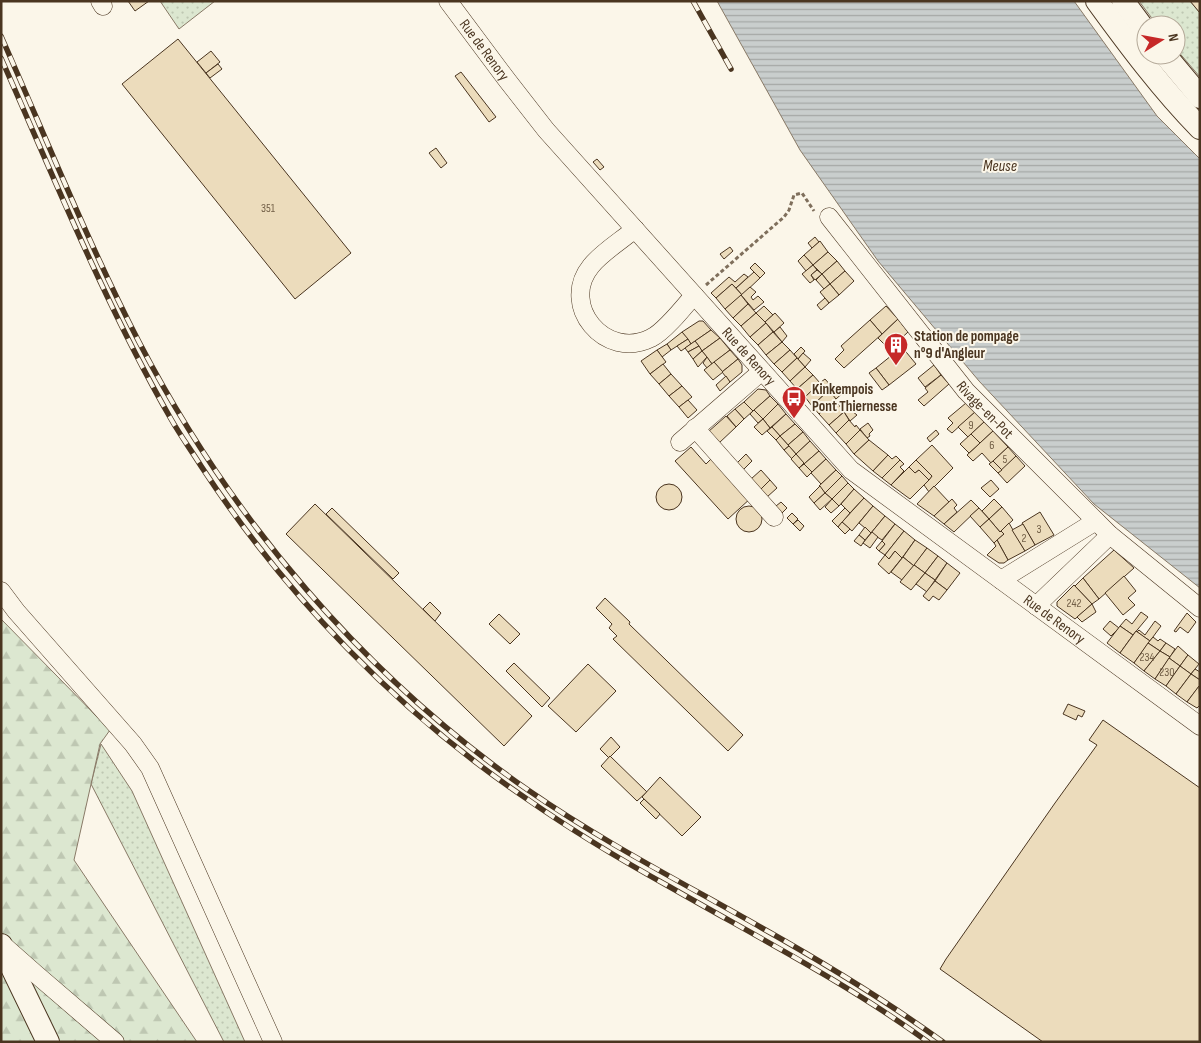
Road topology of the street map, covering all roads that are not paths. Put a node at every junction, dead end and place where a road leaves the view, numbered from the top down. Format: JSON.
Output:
{"nodes":[{"id":1,"x":448,"y":1,"type":"edge"},
{"id":2,"x":1097,"y":1,"type":"edge"},
{"id":3,"x":1123,"y":1,"type":"edge"},
{"id":4,"x":1136,"y":19,"type":"edge"},
{"id":5,"x":1173,"y":65,"type":"edge"},
{"id":6,"x":1200,"y":97,"type":"edge"},
{"id":7,"x":1200,"y":128,"type":"edge"},
{"id":8,"x":829,"y":217,"type":"road end"},
{"id":9,"x":635,"y":229,"type":"junction"},
{"id":10,"x":694,"y":295,"type":"junction"},
{"id":11,"x":762,"y":371,"type":"junction"},
{"id":12,"x":695,"y":428,"type":"junction"},
{"id":13,"x":680,"y":442,"type":"dead end"},
{"id":14,"x":774,"y":517,"type":"dead end"},
{"id":15,"x":1096,"y":521,"type":"junction"},
{"id":16,"x":1110,"y":535,"type":"junction"},
{"id":17,"x":1001,"y":580,"type":"junction"},
{"id":18,"x":1,"y":591,"type":"edge"},
{"id":19,"x":1036,"y":606,"type":"junction"},
{"id":20,"x":1200,"y":608,"type":"edge"},
{"id":21,"x":1200,"y":726,"type":"edge"},
{"id":22,"x":1,"y":944,"type":"edge"},
{"id":23,"x":48,"y":1042,"type":"edge"},
{"id":24,"x":115,"y":1042,"type":"edge"},
{"id":25,"x":273,"y":1042,"type":"edge"}],
"edges":[{"from":1,"to":9,"type":"street","name":"Rue de Renory"},
{"from":2,"to":7,"type":"main road"},
{"from":3,"to":4,"type":"main road"},
{"from":5,"to":6,"type":"main road"},
{"from":8,"to":15,"type":"street","name":"Rivage-en-Pot"},
{"from":9,"to":10,"type":"street","name":"Rue de Renory"},
{"from":9,"to":10,"type":"street"},
{"from":10,"to":11,"type":"street","name":"Rue de Renory"},
{"from":11,"to":12,"type":"street"},
{"from":11,"to":17,"type":"street","name":"Rue de Renory"},
{"from":12,"to":13,"type":"street"},
{"from":12,"to":14,"type":"street"},
{"from":15,"to":16,"type":"street","name":"Rivage-en-Pot"},
{"from":15,"to":17,"type":"street"},
{"from":16,"to":19,"type":"street"},
{"from":16,"to":20,"type":"street","name":"Rivage-en-Pot"},
{"from":17,"to":19,"type":"street","name":"Rue de Renory"},
{"from":18,"to":25,"type":"street"},
{"from":19,"to":21,"type":"street","name":"Rue de Renory"},
{"from":22,"to":23,"type":"main road"},
{"from":22,"to":24,"type":"street"}]}
